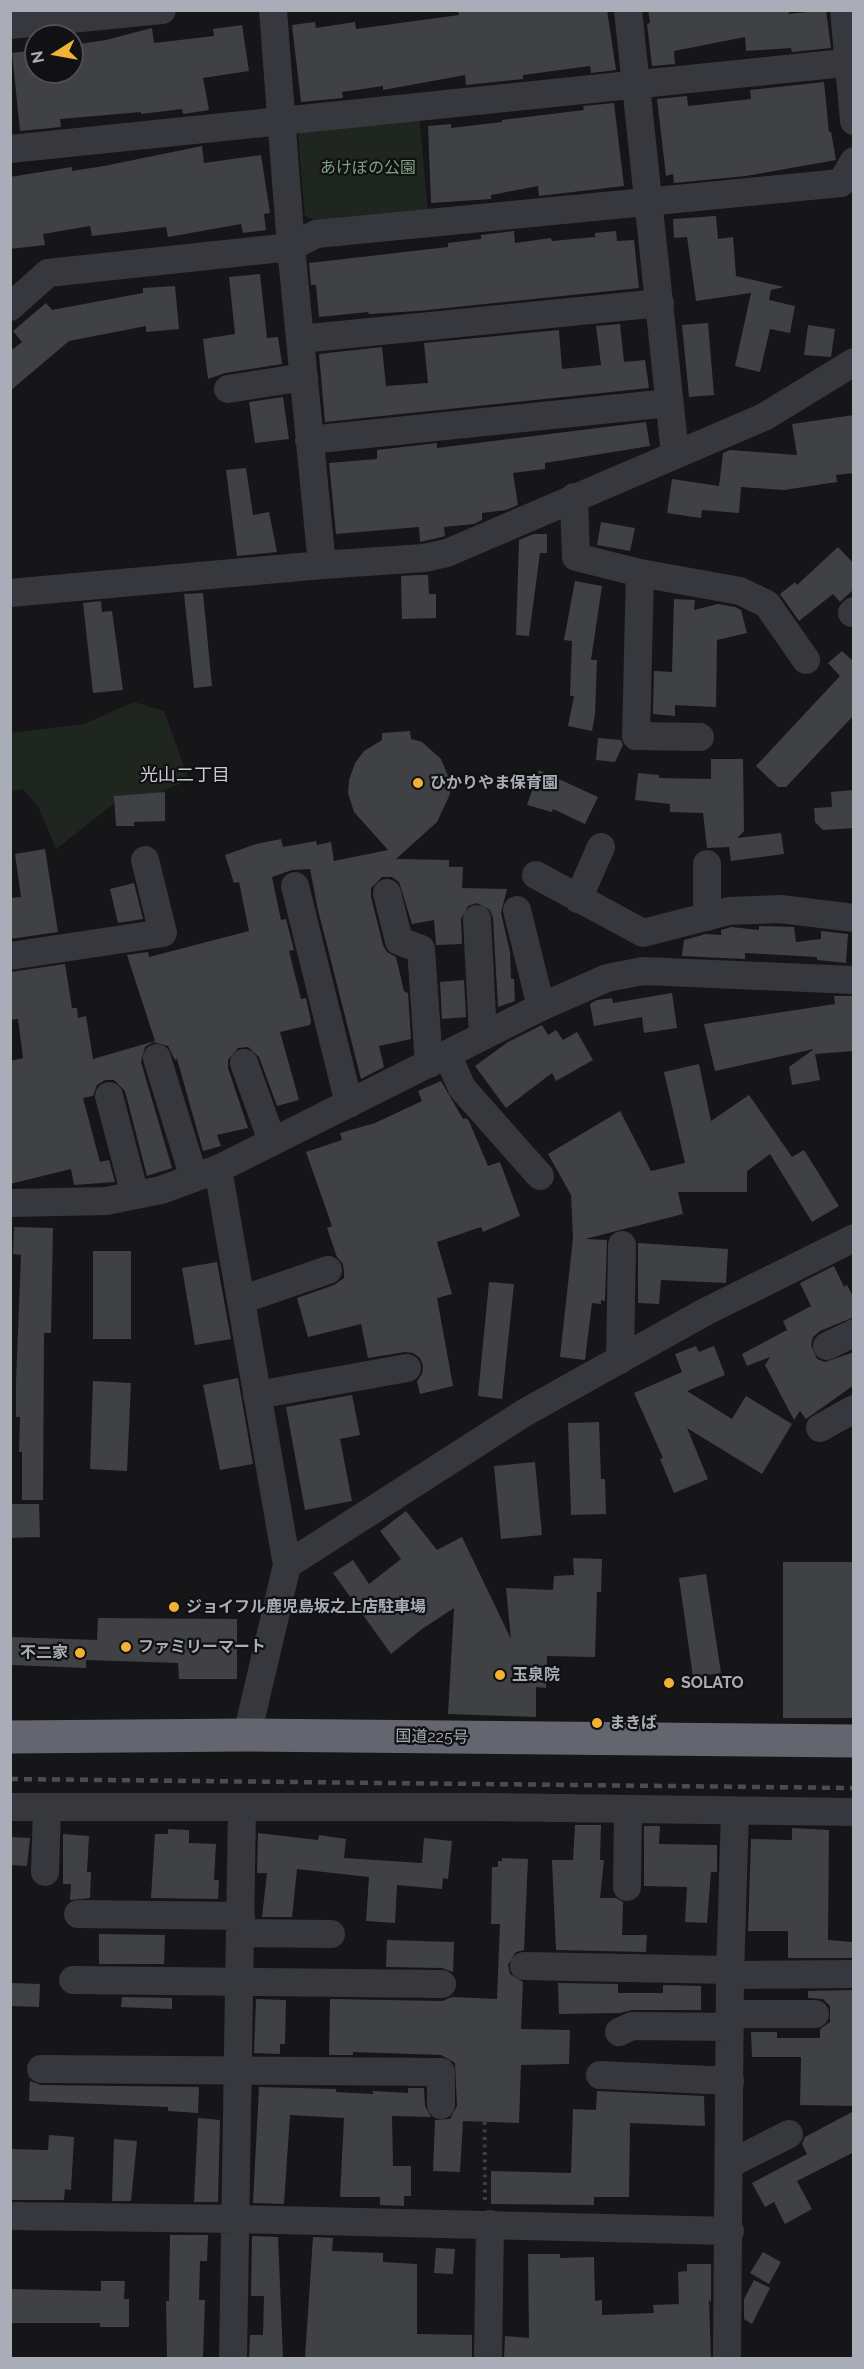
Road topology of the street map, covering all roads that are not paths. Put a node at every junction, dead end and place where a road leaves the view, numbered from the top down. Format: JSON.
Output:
{"nodes":[{"id":1,"x":162,"y":10,"type":"edge"},
{"id":2,"x":273,"y":10,"type":"edge"},
{"id":3,"x":628,"y":10,"type":"edge"},
{"id":4,"x":844,"y":10,"type":"edge"},
{"id":5,"x":10,"y":25,"type":"edge"},
{"id":6,"x":852,"y":63,"type":"edge"},
{"id":7,"x":637,"y":84,"type":"junction"},
{"id":8,"x":280,"y":120,"type":"junction"},
{"id":9,"x":854,"y":121,"type":"edge"},
{"id":10,"x":10,"y":149,"type":"edge"},
{"id":11,"x":854,"y":161,"type":"edge"},
{"id":12,"x":649,"y":204,"type":"junction"},
{"id":13,"x":291,"y":247,"type":"junction"},
{"id":14,"x":660,"y":303,"type":"junction"},
{"id":15,"x":10,"y":307,"type":"edge"},
{"id":16,"x":300,"y":339,"type":"junction"},
{"id":17,"x":854,"y":362,"type":"edge"},
{"id":18,"x":304,"y":377,"type":"junction"},
{"id":19,"x":228,"y":389,"type":"dead end"},
{"id":20,"x":669,"y":403,"type":"junction"},
{"id":21,"x":309,"y":440,"type":"junction"},
{"id":22,"x":675,"y":454,"type":"junction"},
{"id":23,"x":574,"y":497,"type":"junction"},
{"id":24,"x":322,"y":565,"type":"junction"},
{"id":25,"x":640,"y":573,"type":"junction"},
{"id":26,"x":10,"y":593,"type":"edge"},
{"id":27,"x":806,"y":660,"type":"dead end"},
{"id":28,"x":700,"y":737,"type":"dead end"},
{"id":29,"x":601,"y":847,"type":"dead end"},
{"id":30,"x":145,"y":860,"type":"dead end"},
{"id":31,"x":707,"y":864,"type":"dead end"},
{"id":32,"x":536,"y":875,"type":"dead end"},
{"id":33,"x":295,"y":886,"type":"dead end"},
{"id":34,"x":387,"y":893,"type":"dead end"},
{"id":35,"x":578,"y":899,"type":"junction"},
{"id":36,"x":517,"y":910,"type":"dead end"},
{"id":37,"x":707,"y":917,"type":"junction"},
{"id":38,"x":854,"y":918,"type":"edge"},
{"id":39,"x":477,"y":919,"type":"dead end"},
{"id":40,"x":10,"y":956,"type":"edge"},
{"id":41,"x":854,"y":980,"type":"edge"},
{"id":42,"x":541,"y":1007,"type":"junction"},
{"id":43,"x":483,"y":1036,"type":"junction"},
{"id":44,"x":157,"y":1058,"type":"dead end"},
{"id":45,"x":438,"y":1059,"type":"junction"},
{"id":46,"x":244,"y":1063,"type":"dead end"},
{"id":47,"x":109,"y":1096,"type":"dead end"},
{"id":48,"x":349,"y":1104,"type":"junction"},
{"id":49,"x":272,"y":1141,"type":"junction"},
{"id":50,"x":206,"y":1174,"type":"junction"},
{"id":51,"x":540,"y":1176,"type":"dead end"},
{"id":52,"x":135,"y":1195,"type":"junction"},
{"id":53,"x":10,"y":1203,"type":"edge"},
{"id":54,"x":854,"y":1238,"type":"edge"},
{"id":55,"x":622,"y":1245,"type":"dead end"},
{"id":56,"x":328,"y":1270,"type":"dead end"},
{"id":57,"x":241,"y":1300,"type":"junction"},
{"id":58,"x":854,"y":1334,"type":"edge"},
{"id":59,"x":827,"y":1347,"type":"dead end"},
{"id":60,"x":620,"y":1360,"type":"junction"},
{"id":61,"x":407,"y":1368,"type":"dead end"},
{"id":62,"x":257,"y":1395,"type":"junction"},
{"id":63,"x":854,"y":1409,"type":"edge"},
{"id":64,"x":820,"y":1428,"type":"dead end"},
{"id":65,"x":287,"y":1565,"type":"junction"},
{"id":66,"x":247,"y":1735,"type":"junction"},
{"id":67,"x":10,"y":1737,"type":"edge"},
{"id":68,"x":854,"y":1741,"type":"edge"},
{"id":69,"x":10,"y":1807,"type":"edge"},
{"id":70,"x":47,"y":1807,"type":"junction"},
{"id":71,"x":242,"y":1808,"type":"junction"},
{"id":72,"x":628,"y":1810,"type":"junction"},
{"id":73,"x":735,"y":1812,"type":"junction"},
{"id":74,"x":854,"y":1812,"type":"edge"},
{"id":75,"x":45,"y":1872,"type":"dead end"},
{"id":76,"x":627,"y":1887,"type":"dead end"},
{"id":77,"x":78,"y":1914,"type":"dead end"},
{"id":78,"x":241,"y":1925,"type":"junction"},
{"id":79,"x":331,"y":1934,"type":"dead end"},
{"id":80,"x":524,"y":1966,"type":"dead end"},
{"id":81,"x":730,"y":1973,"type":"junction"},
{"id":82,"x":854,"y":1974,"type":"edge"},
{"id":83,"x":74,"y":1980,"type":"dead end"},
{"id":84,"x":240,"y":1982,"type":"junction"},
{"id":85,"x":442,"y":1984,"type":"dead end"},
{"id":86,"x":815,"y":2014,"type":"dead end"},
{"id":87,"x":730,"y":2021,"type":"junction"},
{"id":88,"x":619,"y":2032,"type":"dead end"},
{"id":89,"x":41,"y":2069,"type":"dead end"},
{"id":90,"x":239,"y":2072,"type":"junction"},
{"id":91,"x":600,"y":2075,"type":"dead end"},
{"id":92,"x":730,"y":2081,"type":"junction"},
{"id":93,"x":441,"y":2105,"type":"dead end"},
{"id":94,"x":789,"y":2134,"type":"dead end"},
{"id":95,"x":730,"y":2164,"type":"junction"},
{"id":96,"x":10,"y":2216,"type":"edge"},
{"id":97,"x":237,"y":2219,"type":"junction"},
{"id":98,"x":490,"y":2224,"type":"junction"},
{"id":99,"x":730,"y":2231,"type":"junction"},
{"id":100,"x":233,"y":2358,"type":"edge"},
{"id":101,"x":488,"y":2358,"type":"edge"},
{"id":102,"x":727,"y":2358,"type":"edge"}],
"edges":[{"from":1,"to":5,"type":"street"},
{"from":2,"to":8,"type":"street"},
{"from":3,"to":7,"type":"street"},
{"from":4,"to":6,"type":"street"},
{"from":6,"to":7,"type":"street"},
{"from":6,"to":9,"type":"street"},
{"from":7,"to":8,"type":"street"},
{"from":7,"to":12,"type":"street"},
{"from":8,"to":10,"type":"street"},
{"from":8,"to":13,"type":"street"},
{"from":11,"to":12,"type":"street"},
{"from":12,"to":13,"type":"street"},
{"from":12,"to":14,"type":"street"},
{"from":13,"to":15,"type":"street"},
{"from":13,"to":16,"type":"street"},
{"from":14,"to":16,"type":"street"},
{"from":14,"to":20,"type":"street"},
{"from":16,"to":18,"type":"street"},
{"from":17,"to":22,"type":"street"},
{"from":18,"to":19,"type":"street"},
{"from":18,"to":21,"type":"street"},
{"from":20,"to":21,"type":"street"},
{"from":20,"to":22,"type":"street"},
{"from":21,"to":24,"type":"street"},
{"from":22,"to":23,"type":"street"},
{"from":23,"to":24,"type":"street"},
{"from":23,"to":25,"type":"street"},
{"from":24,"to":26,"type":"street"},
{"from":25,"to":27,"type":"street"},
{"from":25,"to":28,"type":"street"},
{"from":29,"to":35,"type":"street"},
{"from":30,"to":40,"type":"street"},
{"from":31,"to":37,"type":"street"},
{"from":32,"to":35,"type":"street"},
{"from":33,"to":48,"type":"street"},
{"from":34,"to":45,"type":"street"},
{"from":35,"to":37,"type":"street"},
{"from":36,"to":42,"type":"street"},
{"from":37,"to":38,"type":"street"},
{"from":39,"to":43,"type":"street"},
{"from":41,"to":42,"type":"street"},
{"from":42,"to":43,"type":"street"},
{"from":43,"to":45,"type":"street"},
{"from":44,"to":50,"type":"street"},
{"from":45,"to":48,"type":"street"},
{"from":45,"to":51,"type":"street"},
{"from":46,"to":49,"type":"street"},
{"from":47,"to":52,"type":"street"},
{"from":48,"to":49,"type":"street"},
{"from":49,"to":50,"type":"street"},
{"from":50,"to":52,"type":"street"},
{"from":50,"to":57,"type":"street"},
{"from":52,"to":53,"type":"street"},
{"from":54,"to":60,"type":"street"},
{"from":55,"to":60,"type":"street"},
{"from":56,"to":57,"type":"street"},
{"from":57,"to":62,"type":"street"},
{"from":58,"to":59,"type":"street"},
{"from":60,"to":65,"type":"street"},
{"from":61,"to":62,"type":"street"},
{"from":62,"to":65,"type":"street"},
{"from":63,"to":64,"type":"street"},
{"from":65,"to":66,"type":"street"},
{"from":66,"to":67,"type":"highway","name":"国道225号"},
{"from":66,"to":68,"type":"highway","name":"国道225号"},
{"from":69,"to":70,"type":"street"},
{"from":70,"to":71,"type":"street"},
{"from":70,"to":75,"type":"street"},
{"from":71,"to":72,"type":"street"},
{"from":71,"to":78,"type":"street"},
{"from":72,"to":73,"type":"street"},
{"from":72,"to":76,"type":"street"},
{"from":73,"to":74,"type":"street"},
{"from":73,"to":81,"type":"street"},
{"from":77,"to":78,"type":"street"},
{"from":78,"to":79,"type":"street"},
{"from":78,"to":84,"type":"street"},
{"from":80,"to":81,"type":"street"},
{"from":81,"to":82,"type":"street"},
{"from":81,"to":87,"type":"street"},
{"from":83,"to":84,"type":"street"},
{"from":84,"to":85,"type":"street"},
{"from":84,"to":90,"type":"street"},
{"from":86,"to":87,"type":"street"},
{"from":87,"to":88,"type":"street"},
{"from":87,"to":92,"type":"street"},
{"from":89,"to":90,"type":"street"},
{"from":90,"to":93,"type":"street"},
{"from":90,"to":97,"type":"street"},
{"from":91,"to":92,"type":"street"},
{"from":92,"to":95,"type":"street"},
{"from":94,"to":95,"type":"street"},
{"from":95,"to":99,"type":"street"},
{"from":96,"to":97,"type":"street"},
{"from":97,"to":98,"type":"street"},
{"from":97,"to":100,"type":"street"},
{"from":98,"to":99,"type":"street"},
{"from":98,"to":101,"type":"street"},
{"from":99,"to":102,"type":"street"}]}
